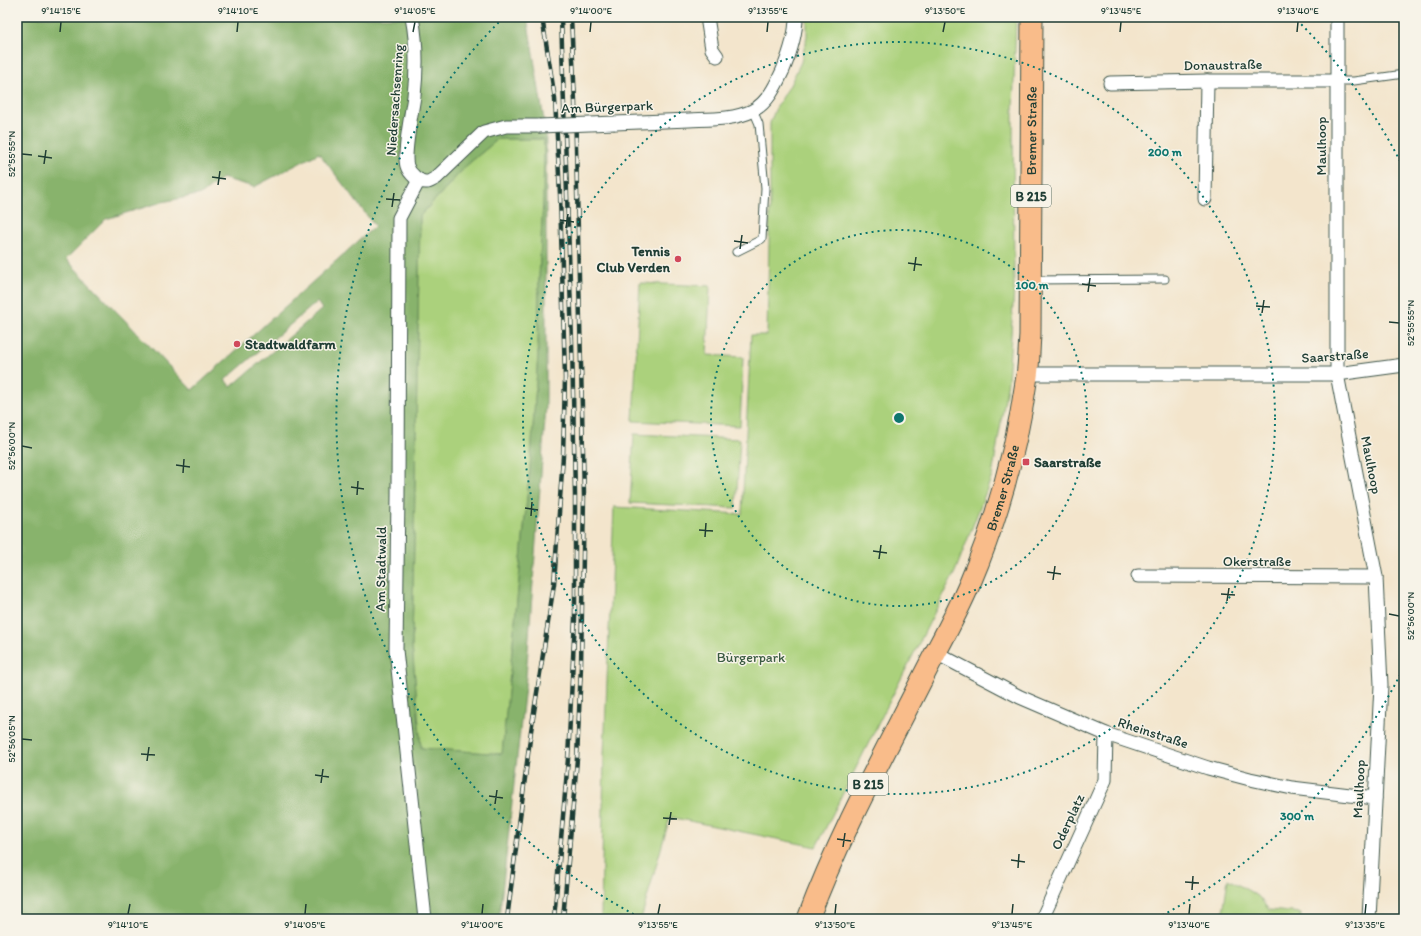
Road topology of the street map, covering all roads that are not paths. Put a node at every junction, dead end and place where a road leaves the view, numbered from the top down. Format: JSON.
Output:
{"nodes":[{"id":1,"x":412,"y":17,"type":"edge"},
{"id":2,"x":707,"y":17,"type":"edge"},
{"id":3,"x":796,"y":17,"type":"edge"},
{"id":4,"x":1032,"y":17,"type":"edge"},
{"id":5,"x":1337,"y":17,"type":"edge"},
{"id":6,"x":718,"y":56,"type":"dead end"},
{"id":7,"x":1404,"y":74,"type":"edge"},
{"id":8,"x":1207,"y":81,"type":"junction"},
{"id":9,"x":1337,"y":81,"type":"junction"},
{"id":10,"x":1110,"y":83,"type":"dead end"},
{"id":11,"x":753,"y":110,"type":"junction"},
{"id":12,"x":419,"y":180,"type":"junction"},
{"id":13,"x":1205,"y":199,"type":"dead end"},
{"id":14,"x":736,"y":252,"type":"dead end"},
{"id":15,"x":1165,"y":279,"type":"dead end"},
{"id":16,"x":1030,"y":280,"type":"junction"},
{"id":17,"x":1404,"y":365,"type":"edge"},
{"id":18,"x":1027,"y":374,"type":"junction"},
{"id":19,"x":1337,"y":374,"type":"junction"},
{"id":20,"x":1138,"y":576,"type":"dead end"},
{"id":21,"x":1376,"y":577,"type":"junction"},
{"id":22,"x":936,"y":653,"type":"junction"},
{"id":23,"x":1106,"y":734,"type":"junction"},
{"id":24,"x":1375,"y":798,"type":"junction"},
{"id":25,"x":425,"y":919,"type":"edge"},
{"id":26,"x":808,"y":919,"type":"edge"},
{"id":27,"x":1042,"y":919,"type":"edge"},
{"id":28,"x":1369,"y":919,"type":"edge"}],
"edges":[{"from":1,"to":12,"type":"street","name":"Niedersachsenring"},
{"from":2,"to":6,"type":"street"},
{"from":3,"to":11,"type":"street","name":"Am Bürgerpark"},
{"from":4,"to":16,"type":"main road","name":"Bremer Straße","number":"B 215"},
{"from":5,"to":9,"type":"street","name":"Maulhoop"},
{"from":7,"to":9,"type":"lane"},
{"from":8,"to":9,"type":"street","name":"Donaustraße"},
{"from":8,"to":10,"type":"street","name":"Donaustraße"},
{"from":8,"to":13,"type":"street"},
{"from":9,"to":19,"type":"street","name":"Maulhoop"},
{"from":11,"to":12,"type":"street","name":"Am Bürgerpark","bridge":true},
{"from":11,"to":14,"type":"lane"},
{"from":12,"to":25,"type":"street","name":"Am Stadtwald"},
{"from":15,"to":16,"type":"lane"},
{"from":16,"to":18,"type":"main road","name":"Bremer Straße","number":"B 215"},
{"from":17,"to":19,"type":"street","name":"Saarstraße"},
{"from":18,"to":19,"type":"street","name":"Saarstraße"},
{"from":18,"to":22,"type":"main road","name":"Bremer Straße","number":"B 215"},
{"from":19,"to":21,"type":"street","name":"Maulhoop"},
{"from":20,"to":21,"type":"street","name":"Okerstraße"},
{"from":21,"to":24,"type":"street","name":"Maulhoop"},
{"from":22,"to":23,"type":"street","name":"Rheinstraße"},
{"from":22,"to":26,"type":"main road","name":"Bremer Straße","number":"B 215"},
{"from":23,"to":24,"type":"street","name":"Rheinstraße"},
{"from":23,"to":27,"type":"street","name":"Oderplatz"},
{"from":24,"to":28,"type":"street","name":"Maulhoop"}]}
